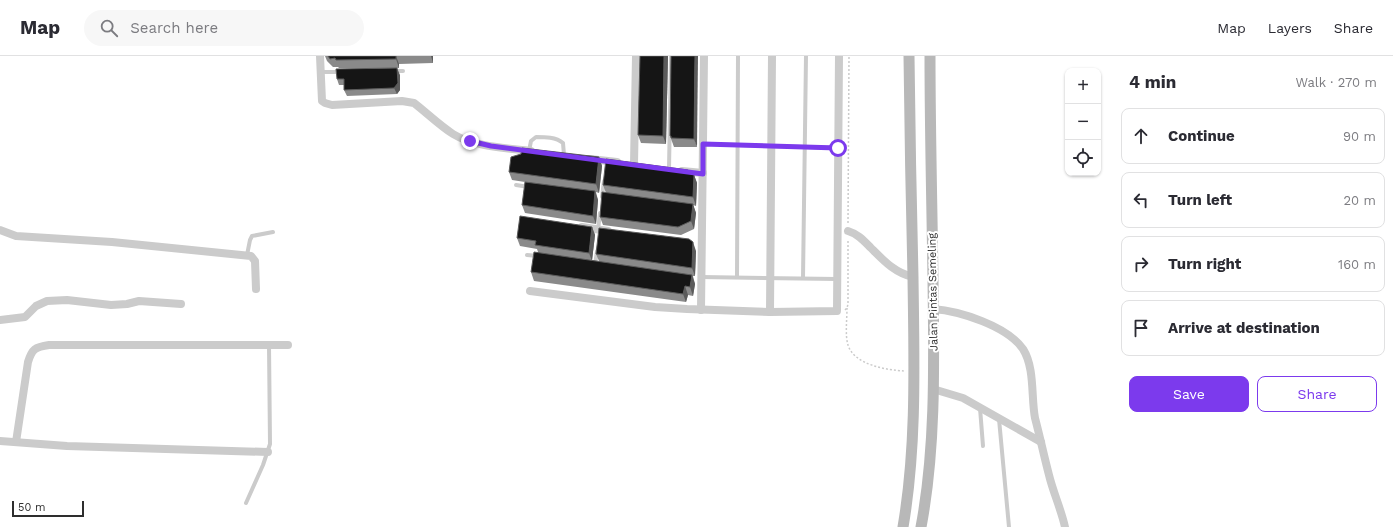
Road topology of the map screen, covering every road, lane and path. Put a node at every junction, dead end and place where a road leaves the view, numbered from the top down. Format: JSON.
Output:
{"nodes":[{"id":1,"x":320,"y":56,"type":"edge"},
{"id":2,"x":636,"y":56,"type":"edge"},
{"id":3,"x":671,"y":56,"type":"edge"},
{"id":4,"x":704,"y":56,"type":"edge"},
{"id":5,"x":738,"y":56,"type":"edge"},
{"id":6,"x":772,"y":56,"type":"edge"},
{"id":7,"x":806,"y":56,"type":"edge"},
{"id":8,"x":839,"y":56,"type":"edge"},
{"id":9,"x":849,"y":56,"type":"edge"},
{"id":10,"x":909,"y":56,"type":"edge"},
{"id":11,"x":930,"y":56,"type":"edge"},
{"id":12,"x":388,"y":71,"type":"edge"},
{"id":13,"x":403,"y":71,"type":"dead end"},
{"id":14,"x":321,"y":72,"type":"junction"},
{"id":15,"x":343,"y":72,"type":"edge"},
{"id":16,"x":703,"y":144,"type":"junction"},
{"id":17,"x":737,"y":146,"type":"junction"},
{"id":18,"x":772,"y":147,"type":"junction"},
{"id":19,"x":805,"y":147,"type":"junction"},
{"id":20,"x":838,"y":148,"type":"junction"},
{"id":21,"x":533,"y":151,"type":"joint"},
{"id":22,"x":564,"y":155,"type":"edge"},
{"id":23,"x":585,"y":158,"type":"edge"},
{"id":24,"x":666,"y":169,"type":"joint"},
{"id":25,"x":703,"y":174,"type":"junction"},
{"id":26,"x":605,"y":175,"type":"edge"},
{"id":27,"x":516,"y":185,"type":"dead end"},
{"id":28,"x":531,"y":188,"type":"edge"},
{"id":29,"x":594,"y":196,"type":"edge"},
{"id":30,"x":602,"y":197,"type":"junction"},
{"id":31,"x":610,"y":198,"type":"edge"},
{"id":32,"x":602,"y":204,"type":"edge"},
{"id":33,"x":601,"y":210,"type":"edge"},
{"id":34,"x":575,"y":226,"type":"edge"},
{"id":35,"x":0,"y":230,"type":"edge"},
{"id":36,"x":848,"y":231,"type":"junction"},
{"id":37,"x":274,"y":232,"type":"dead end"},
{"id":38,"x":613,"y":232,"type":"edge"},
{"id":39,"x":598,"y":233,"type":"junction"},
{"id":40,"x":597,"y":244,"type":"edge"},
{"id":41,"x":247,"y":255,"type":"junction"},
{"id":42,"x":527,"y":255,"type":"dead end"},
{"id":43,"x":542,"y":257,"type":"edge"},
{"id":44,"x":588,"y":264,"type":"edge"},
{"id":45,"x":595,"y":264,"type":"junction"},
{"id":46,"x":603,"y":266,"type":"edge"},
{"id":47,"x":736,"y":277,"type":"junction"},
{"id":48,"x":913,"y":277,"type":"junction"},
{"id":49,"x":771,"y":278,"type":"junction"},
{"id":50,"x":803,"y":278,"type":"junction"},
{"id":51,"x":699,"y":279,"type":"junction"},
{"id":52,"x":838,"y":279,"type":"junction"},
{"id":53,"x":256,"y":289,"type":"dead end"},
{"id":54,"x":530,"y":291,"type":"dead end"},
{"id":55,"x":182,"y":304,"type":"dead end"},
{"id":56,"x":847,"y":308,"type":"junction"},
{"id":57,"x":933,"y":309,"type":"junction"},
{"id":58,"x":701,"y":310,"type":"junction"},
{"id":59,"x":837,"y":311,"type":"junction"},
{"id":60,"x":770,"y":312,"type":"junction"},
{"id":61,"x":0,"y":320,"type":"edge"},
{"id":62,"x":269,"y":345,"type":"junction"},
{"id":63,"x":288,"y":345,"type":"dead end"},
{"id":64,"x":914,"y":372,"type":"junction"},
{"id":65,"x":933,"y":389,"type":"junction"},
{"id":66,"x":980,"y":407,"type":"junction"},
{"id":67,"x":999,"y":419,"type":"junction"},
{"id":68,"x":0,"y":441,"type":"edge"},
{"id":69,"x":16,"y":442,"type":"junction"},
{"id":70,"x":1041,"y":442,"type":"junction"},
{"id":71,"x":983,"y":446,"type":"dead end"},
{"id":72,"x":268,"y":452,"type":"junction"},
{"id":73,"x":246,"y":503,"type":"dead end"},
{"id":74,"x":903,"y":527,"type":"edge"},
{"id":75,"x":921,"y":527,"type":"edge"},
{"id":76,"x":1009,"y":527,"type":"edge"},
{"id":77,"x":1065,"y":527,"type":"edge"}],
"edges":[{"from":1,"to":14,"type":"street"},
{"from":2,"to":23,"type":"street"},
{"from":3,"to":24,"type":"lane"},
{"from":4,"to":16,"type":"street"},
{"from":5,"to":17,"type":"lane"},
{"from":6,"to":18,"type":"street"},
{"from":7,"to":19,"type":"lane"},
{"from":8,"to":20,"type":"street"},
{"from":9,"to":36,"type":"path"},
{"from":10,"to":48,"type":"main road","name":"Jalan Pintas Semeling"},
{"from":11,"to":57,"type":"main road","name":"Jalan Pintas Semeling"},
{"from":12,"to":13,"type":"lane"},
{"from":14,"to":15,"type":"lane"},
{"from":14,"to":21,"type":"street"},
{"from":16,"to":17,"type":"lane"},
{"from":16,"to":25,"type":"street"},
{"from":17,"to":18,"type":"lane"},
{"from":17,"to":47,"type":"lane"},
{"from":18,"to":19,"type":"lane"},
{"from":18,"to":49,"type":"street"},
{"from":19,"to":20,"type":"lane"},
{"from":19,"to":50,"type":"lane"},
{"from":20,"to":52,"type":"street"},
{"from":21,"to":22,"type":"lane"},
{"from":24,"to":25,"type":"street"},
{"from":25,"to":51,"type":"street"},
{"from":26,"to":30,"type":"lane"},
{"from":27,"to":28,"type":"lane"},
{"from":29,"to":30,"type":"lane"},
{"from":30,"to":31,"type":"lane"},
{"from":30,"to":32,"type":"lane"},
{"from":33,"to":39,"type":"lane"},
{"from":34,"to":39,"type":"street"},
{"from":35,"to":41,"type":"street"},
{"from":36,"to":48,"type":"street"},
{"from":36,"to":56,"type":"path"},
{"from":37,"to":41,"type":"lane"},
{"from":38,"to":39,"type":"street"},
{"from":40,"to":45,"type":"lane"},
{"from":41,"to":53,"type":"street"},
{"from":42,"to":43,"type":"lane"},
{"from":44,"to":45,"type":"lane"},
{"from":45,"to":46,"type":"lane"},
{"from":47,"to":49,"type":"lane"},
{"from":47,"to":51,"type":"lane"},
{"from":48,"to":64,"type":"main road","name":"Jalan Pintas Semeling"},
{"from":49,"to":50,"type":"lane"},
{"from":49,"to":60,"type":"street"},
{"from":50,"to":52,"type":"lane"},
{"from":51,"to":58,"type":"street"},
{"from":52,"to":59,"type":"street"},
{"from":54,"to":58,"type":"street"},
{"from":55,"to":61,"type":"street"},
{"from":56,"to":59,"type":"path"},
{"from":56,"to":64,"type":"path"},
{"from":57,"to":65,"type":"main road","name":"Jalan Pintas Semeling"},
{"from":57,"to":70,"type":"street"},
{"from":58,"to":60,"type":"street"},
{"from":59,"to":60,"type":"street"},
{"from":62,"to":63,"type":"street"},
{"from":62,"to":69,"type":"street"},
{"from":62,"to":72,"type":"lane"},
{"from":64,"to":74,"type":"main road","name":"Jalan Pintas Semeling"},
{"from":65,"to":66,"type":"street"},
{"from":65,"to":75,"type":"main road","name":"Jalan Pintas Semeling"},
{"from":66,"to":67,"type":"street"},
{"from":66,"to":71,"type":"lane"},
{"from":67,"to":70,"type":"street"},
{"from":67,"to":76,"type":"lane"},
{"from":68,"to":69,"type":"street"},
{"from":69,"to":72,"type":"street"},
{"from":70,"to":77,"type":"street"},
{"from":72,"to":73,"type":"lane"}]}
